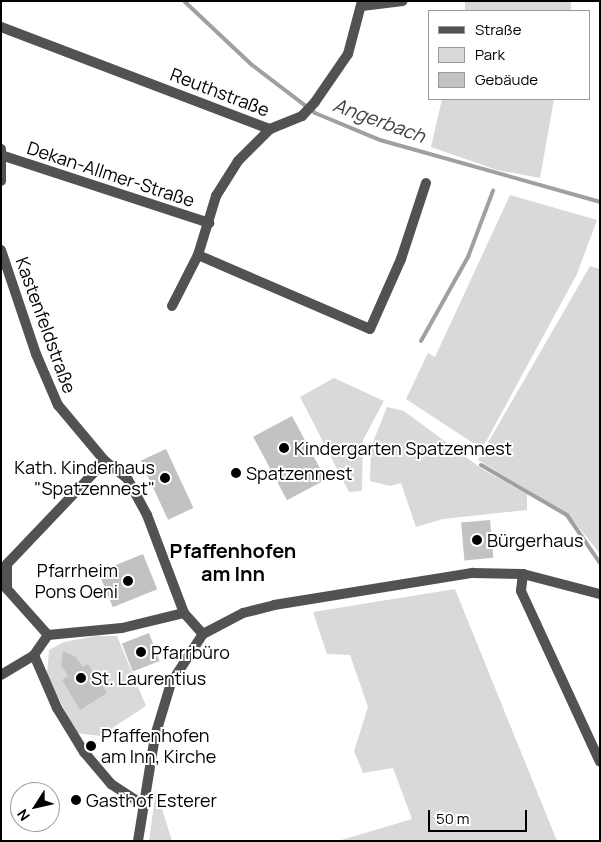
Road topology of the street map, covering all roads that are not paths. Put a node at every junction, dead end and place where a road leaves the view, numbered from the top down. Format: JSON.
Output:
{"nodes":[{"id":1,"x":403,"y":1,"type":"edge"},
{"id":2,"x":362,"y":4,"type":"edge"},
{"id":3,"x":1,"y":27,"type":"edge"},
{"id":4,"x":270,"y":129,"type":"junction"},
{"id":5,"x":2,"y":153,"type":"edge"},
{"id":6,"x":1,"y":181,"type":"edge"},
{"id":7,"x":426,"y":183,"type":"dead end"},
{"id":8,"x":208,"y":223,"type":"junction"},
{"id":9,"x":1,"y":250,"type":"edge"},
{"id":10,"x":198,"y":255,"type":"junction"},
{"id":11,"x":172,"y":306,"type":"dead end"},
{"id":12,"x":105,"y":461,"type":"junction"},
{"id":13,"x":524,"y":574,"type":"junction"},
{"id":14,"x":600,"y":594,"type":"edge"},
{"id":15,"x":184,"y":613,"type":"junction"},
{"id":16,"x":203,"y":634,"type":"junction"},
{"id":17,"x":48,"y":635,"type":"junction"},
{"id":18,"x":34,"y":655,"type":"junction"},
{"id":19,"x":1,"y":675,"type":"edge"},
{"id":20,"x":600,"y":762,"type":"edge"},
{"id":21,"x":142,"y":804,"type":"junction"},
{"id":22,"x":138,"y":841,"type":"edge"}],
"edges":[{"from":1,"to":2,"type":"street"},
{"from":2,"to":4,"type":"street","name":"Reuthstraße"},
{"from":3,"to":4,"type":"street","name":"Reuthstraße"},
{"from":4,"to":8,"type":"street","name":"Dekan-Allmer-Straße"},
{"from":5,"to":6,"type":"street"},
{"from":5,"to":8,"type":"street","name":"Dekan-Allmer-Straße"},
{"from":7,"to":10,"type":"street"},
{"from":8,"to":10,"type":"street","name":"Dekan-Allmer-Straße"},
{"from":9,"to":12,"type":"street","name":"Kastenfeldstraße"},
{"from":10,"to":11,"type":"street","name":"Dekan-Allmer-Straße"},
{"from":12,"to":15,"type":"street","name":"Kastenfeldstraße"},
{"from":12,"to":17,"type":"street"},
{"from":13,"to":14,"type":"street"},
{"from":13,"to":16,"type":"street"},
{"from":13,"to":20,"type":"street"},
{"from":15,"to":16,"type":"street","name":"Kastenfeldstraße"},
{"from":15,"to":17,"type":"street"},
{"from":16,"to":21,"type":"street"},
{"from":17,"to":18,"type":"street"},
{"from":18,"to":19,"type":"street"},
{"from":18,"to":21,"type":"street"},
{"from":21,"to":22,"type":"street"}]}
